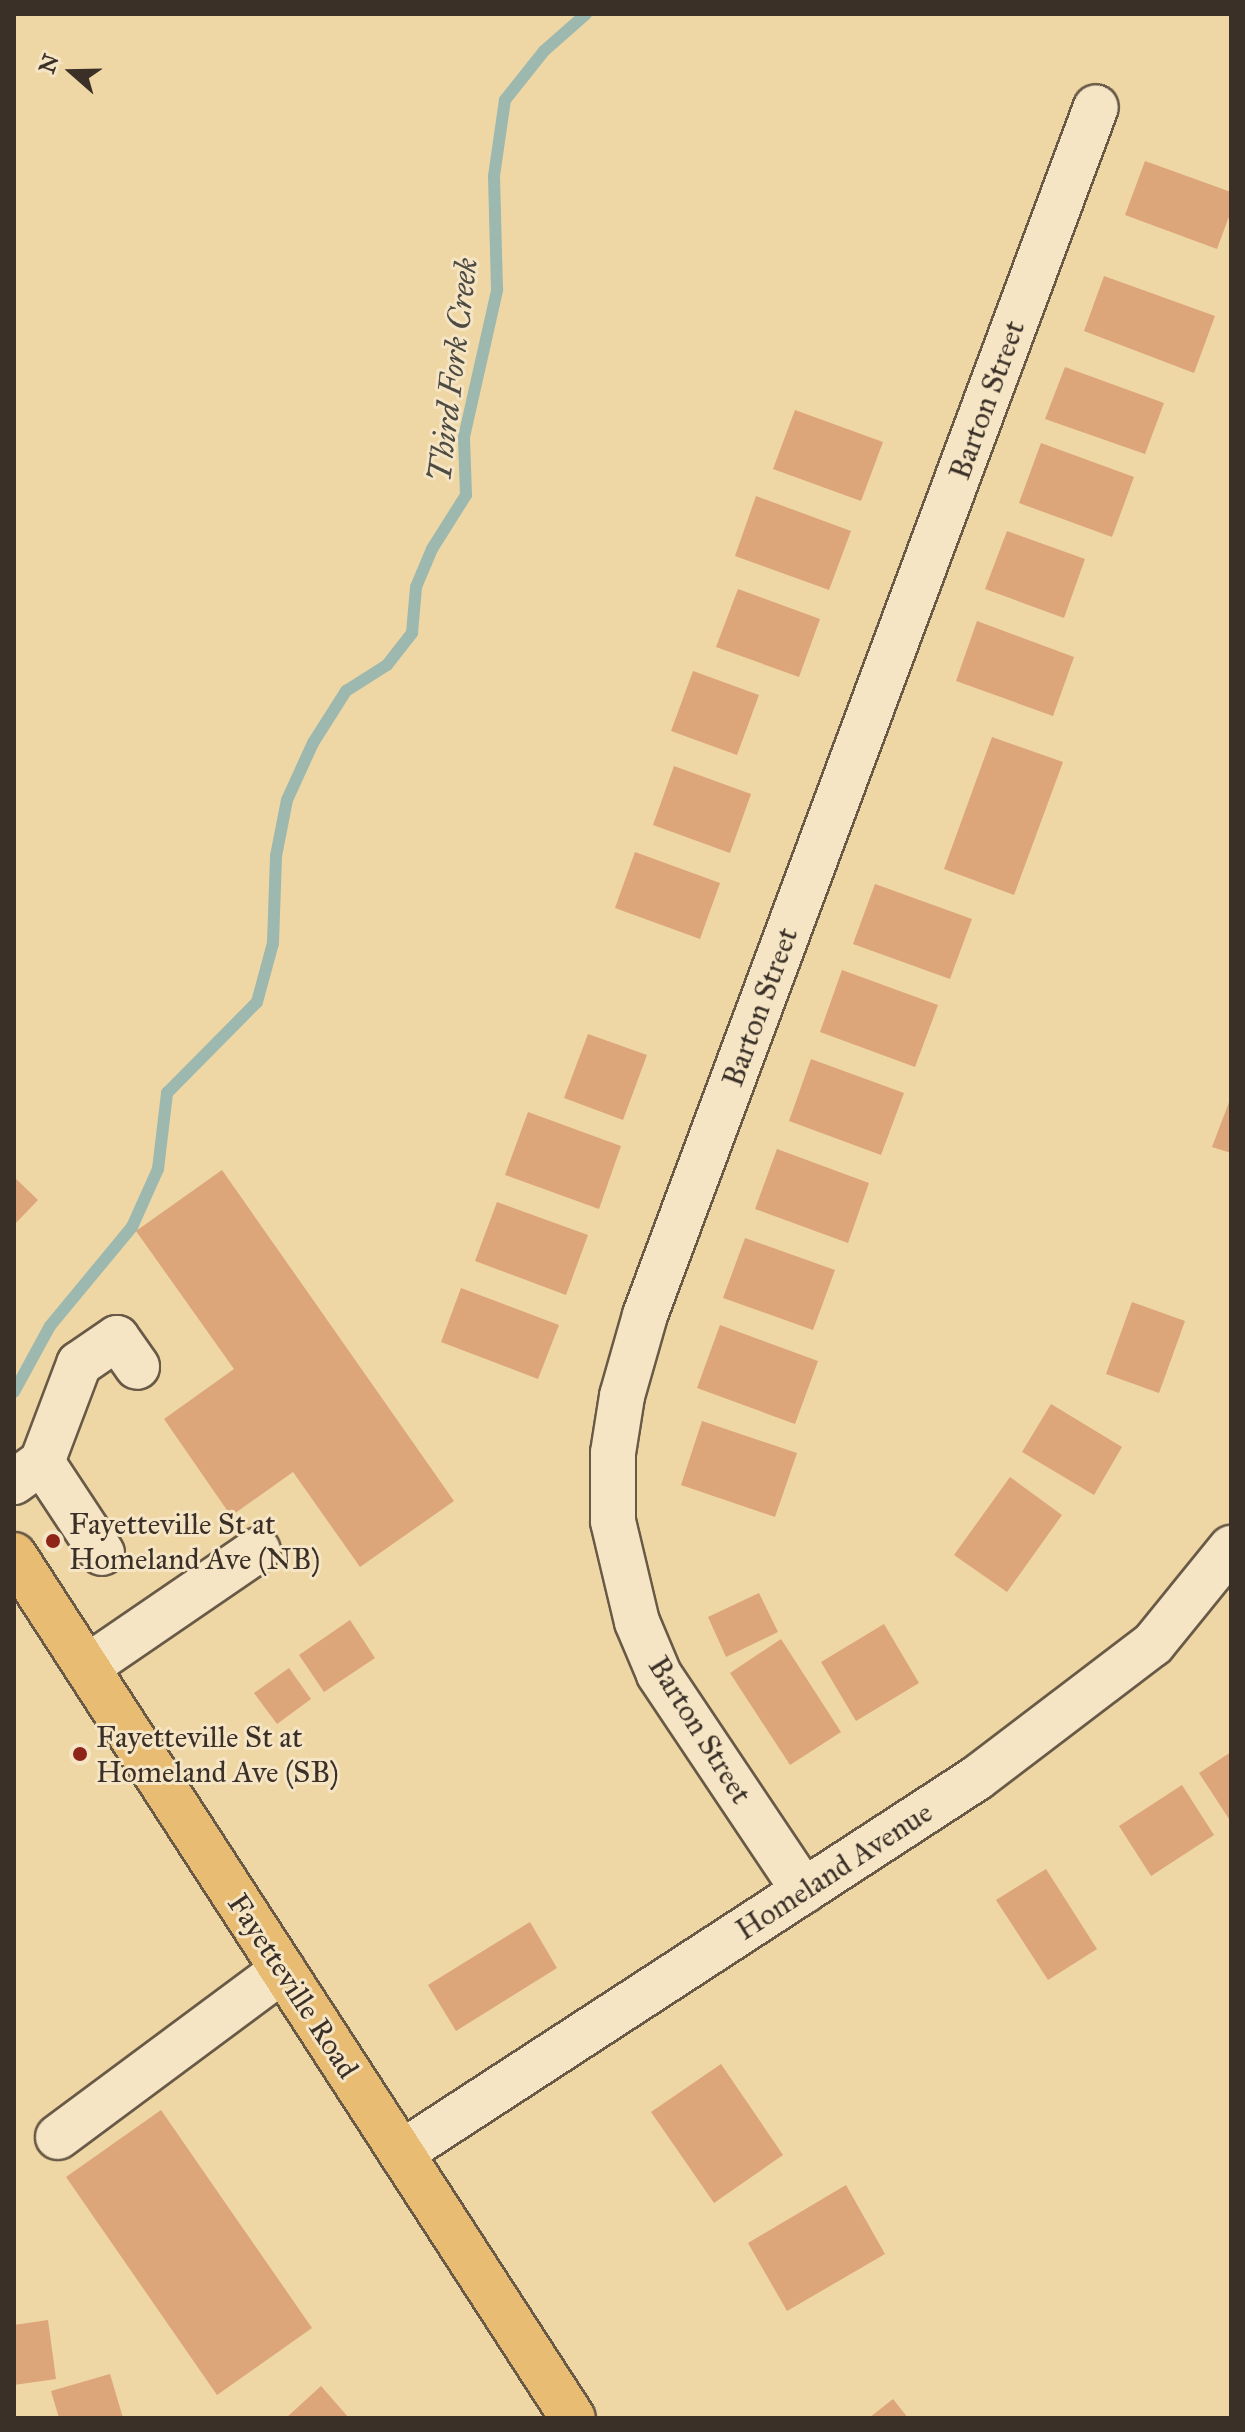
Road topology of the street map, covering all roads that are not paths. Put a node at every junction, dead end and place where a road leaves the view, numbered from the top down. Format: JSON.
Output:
{"nodes":[{"id":1,"x":1096,"y":107,"type":"dead end"},
{"id":2,"x":137,"y":1367,"type":"dead end"},
{"id":3,"x":28,"y":1472,"type":"edge"},
{"id":4,"x":1231,"y":1548,"type":"edge"},
{"id":5,"x":258,"y":1550,"type":"dead end"},
{"id":6,"x":102,"y":1553,"type":"dead end"},
{"id":7,"x":21,"y":1582,"type":"edge"},
{"id":8,"x":87,"y":1667,"type":"junction"},
{"id":9,"x":804,"y":1891,"type":"junction"},
{"id":10,"x":283,"y":1970,"type":"junction"},
{"id":11,"x":58,"y":2137,"type":"dead end"},
{"id":12,"x":401,"y":2153,"type":"junction"},
{"id":13,"x":573,"y":2418,"type":"edge"}],
"edges":[{"from":1,"to":9,"type":"street","name":"Barton Street"},
{"from":2,"to":3,"type":"street"},
{"from":3,"to":6,"type":"street"},
{"from":4,"to":9,"type":"street","name":"Homeland Avenue"},
{"from":5,"to":8,"type":"street"},
{"from":7,"to":8,"type":"main road","name":"Fayetteville Road"},
{"from":8,"to":10,"type":"main road","name":"Fayetteville Road"},
{"from":9,"to":12,"type":"street","name":"Homeland Avenue"},
{"from":10,"to":11,"type":"street"},
{"from":10,"to":12,"type":"main road","name":"Fayetteville Road"},
{"from":12,"to":13,"type":"main road","name":"Fayetteville Road"}]}
